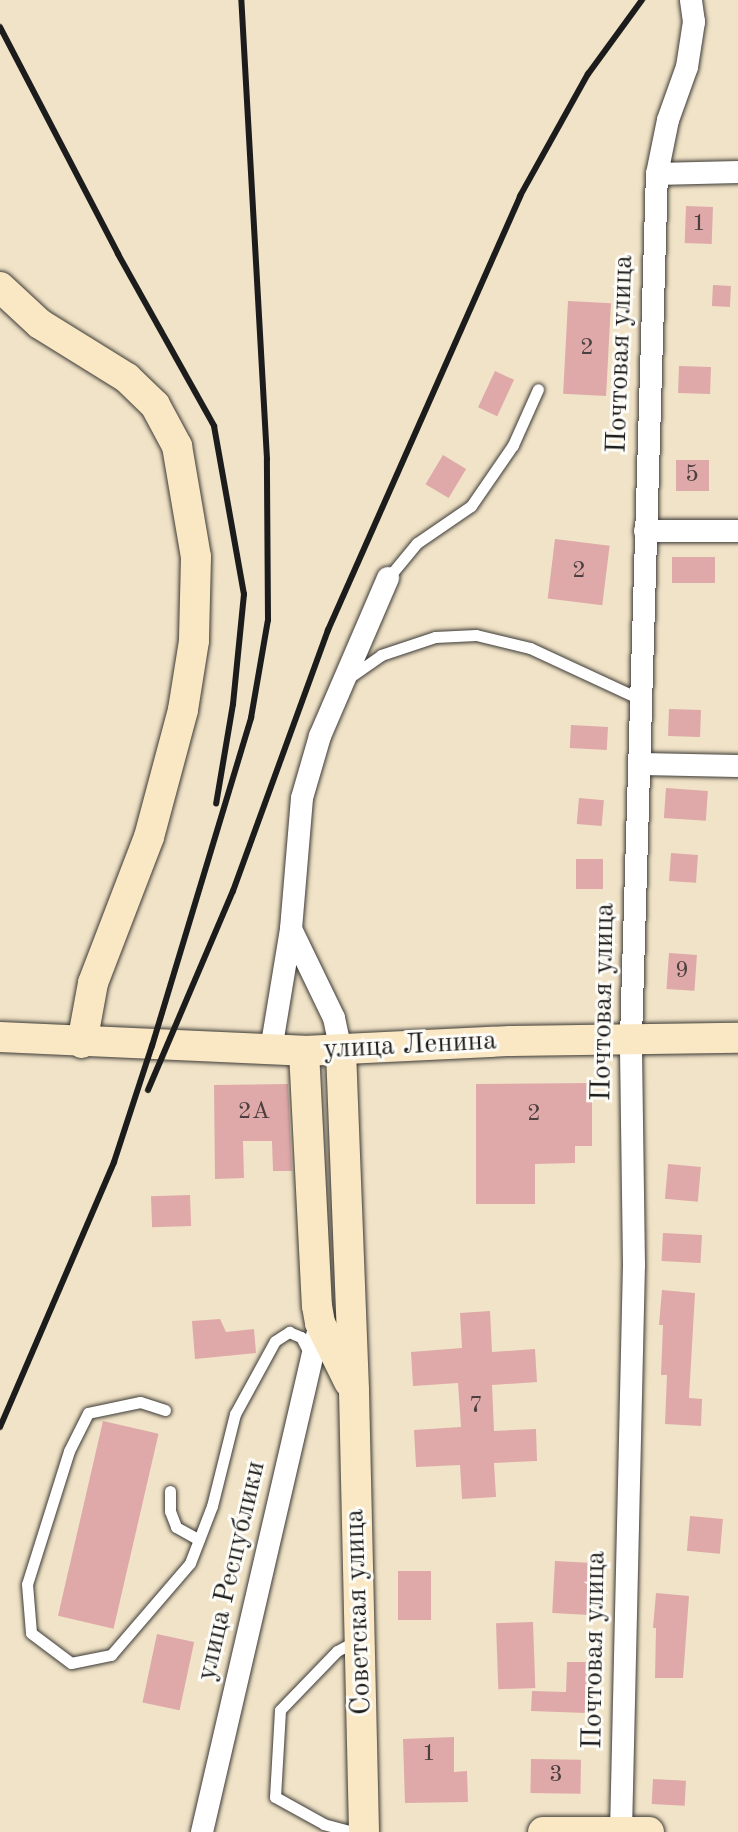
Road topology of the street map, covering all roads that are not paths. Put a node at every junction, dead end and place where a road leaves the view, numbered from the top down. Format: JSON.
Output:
{"nodes":[{"id":1,"x":691,"y":0,"type":"edge"},
{"id":2,"x":738,"y":172,"type":"edge"},
{"id":3,"x":657,"y":174,"type":"junction"},
{"id":4,"x":0,"y":287,"type":"edge"},
{"id":5,"x":538,"y":389,"type":"dead end"},
{"id":6,"x":645,"y":531,"type":"junction"},
{"id":7,"x":738,"y":531,"type":"edge"},
{"id":8,"x":388,"y":578,"type":"joint"},
{"id":9,"x":342,"y":683,"type":"junction"},
{"id":10,"x":642,"y":700,"type":"junction"},
{"id":11,"x":641,"y":764,"type":"junction"},
{"id":12,"x":738,"y":766,"type":"edge"},
{"id":13,"x":291,"y":929,"type":"junction"},
{"id":14,"x":0,"y":1037,"type":"edge"},
{"id":15,"x":631,"y":1038,"type":"junction"},
{"id":16,"x":738,"y":1038,"type":"edge"},
{"id":17,"x":82,"y":1043,"type":"junction"},
{"id":18,"x":271,"y":1050,"type":"junction"},
{"id":19,"x":304,"y":1051,"type":"junction"},
{"id":20,"x":341,"y":1051,"type":"junction"},
{"id":21,"x":320,"y":1323,"type":"junction"},
{"id":22,"x":311,"y":1360,"type":"junction"},
{"id":23,"x":354,"y":1391,"type":"junction"},
{"id":24,"x":165,"y":1410,"type":"dead end"},
{"id":25,"x":170,"y":1491,"type":"dead end"},
{"id":26,"x":199,"y":1540,"type":"junction"},
{"id":27,"x":358,"y":1640,"type":"junction"},
{"id":28,"x":630,"y":1831,"type":"edge"},
{"id":29,"x":202,"y":1832,"type":"edge"},
{"id":30,"x":353,"y":1832,"type":"edge"},
{"id":31,"x":364,"y":1832,"type":"edge"},
{"id":32,"x":543,"y":1832,"type":"edge"}],
"edges":[{"from":1,"to":3,"type":"street","name":"Почтовая улица"},
{"from":2,"to":3,"type":"street"},
{"from":3,"to":6,"type":"street","name":"Почтовая улица"},
{"from":4,"to":17,"type":"street"},
{"from":5,"to":8,"type":"lane"},
{"from":6,"to":7,"type":"street"},
{"from":6,"to":10,"type":"street","name":"Почтовая улица"},
{"from":8,"to":9,"type":"street"},
{"from":9,"to":10,"type":"lane"},
{"from":9,"to":13,"type":"street"},
{"from":10,"to":11,"type":"street","name":"Почтовая улица"},
{"from":11,"to":12,"type":"street"},
{"from":11,"to":15,"type":"street","name":"Почтовая улица"},
{"from":13,"to":18,"type":"street"},
{"from":13,"to":20,"type":"street"},
{"from":14,"to":17,"type":"street","name":"улица Ленина"},
{"from":15,"to":16,"type":"street","name":"улица Ленина"},
{"from":15,"to":20,"type":"street","name":"улица Ленина"},
{"from":15,"to":28,"type":"street","name":"Почтовая улица"},
{"from":17,"to":18,"type":"street","name":"улица Ленина"},
{"from":18,"to":19,"type":"street","name":"улица Ленина"},
{"from":19,"to":20,"type":"street","name":"улица Ленина"},
{"from":19,"to":21,"type":"street","name":"Советская улица"},
{"from":20,"to":23,"type":"street","name":"Советская улица"},
{"from":21,"to":22,"type":"street","name":"улица Республики"},
{"from":21,"to":23,"type":"street","name":"Советская улица"},
{"from":22,"to":26,"type":"lane"},
{"from":22,"to":29,"type":"street","name":"улица Республики"},
{"from":23,"to":27,"type":"street","name":"Советская улица"},
{"from":24,"to":26,"type":"lane"},
{"from":25,"to":26,"type":"lane"},
{"from":27,"to":30,"type":"lane"},
{"from":27,"to":31,"type":"street","name":"Советская улица"},
{"from":28,"to":32,"type":"street"}]}
